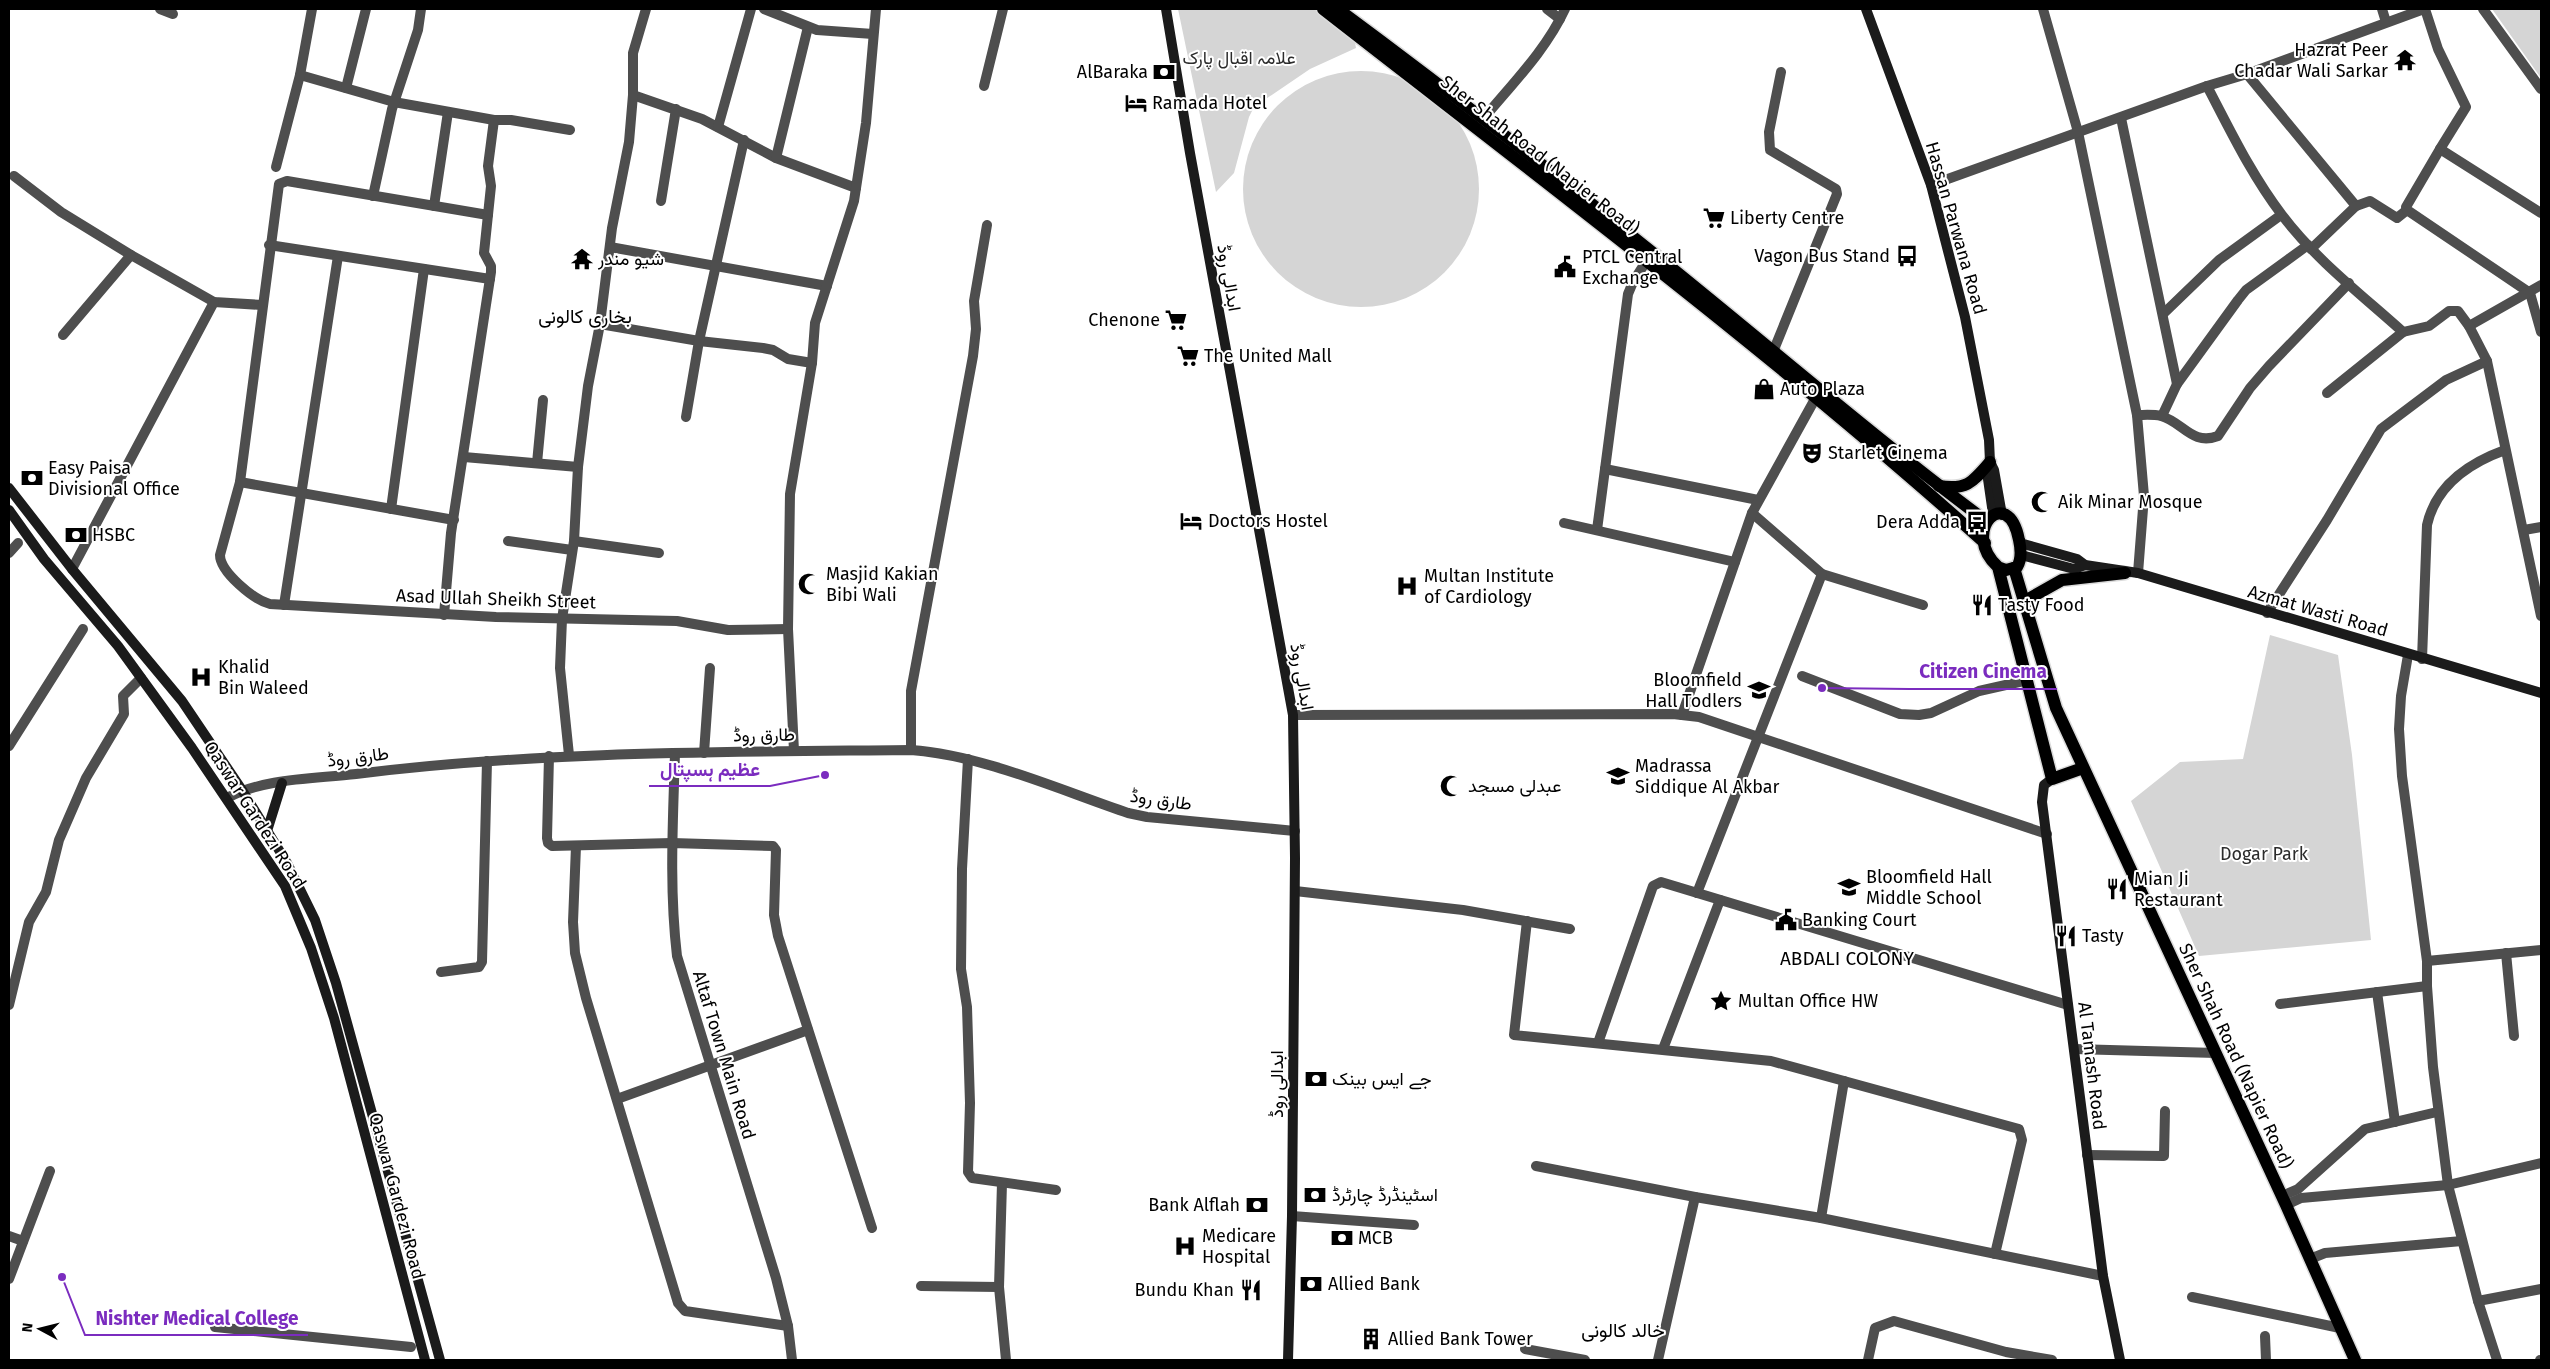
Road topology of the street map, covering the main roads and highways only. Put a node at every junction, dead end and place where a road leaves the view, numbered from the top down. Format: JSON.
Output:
{"nodes":[{"id":1,"x":1166,"y":9,"type":"edge"},
{"id":2,"x":1323,"y":9,"type":"edge"},
{"id":3,"x":1338,"y":9,"type":"edge"},
{"id":4,"x":1866,"y":9,"type":"edge"},
{"id":5,"x":1433,"y":87,"type":"junction"},
{"id":6,"x":1990,"y":462,"type":"junction"},
{"id":7,"x":1930,"y":484,"type":"junction"},
{"id":8,"x":9,"y":488,"type":"edge"},
{"id":9,"x":9,"y":510,"type":"edge"},
{"id":10,"x":1994,"y":517,"type":"junction"},
{"id":11,"x":1985,"y":543,"type":"junction"},
{"id":12,"x":2020,"y":549,"type":"junction"},
{"id":13,"x":1998,"y":567,"type":"junction"},
{"id":14,"x":2014,"y":568,"type":"junction"},
{"id":15,"x":2132,"y":573,"type":"junction"},
{"id":16,"x":2023,"y":602,"type":"junction"},
{"id":17,"x":2541,"y":694,"type":"edge"},
{"id":18,"x":2083,"y":768,"type":"junction"},
{"id":19,"x":2052,"y":779,"type":"junction"},
{"id":20,"x":282,"y":783,"type":"road end"},
{"id":21,"x":267,"y":830,"type":"junction"},
{"id":22,"x":425,"y":1360,"type":"edge"},
{"id":23,"x":440,"y":1360,"type":"edge"},
{"id":24,"x":1288,"y":1360,"type":"edge"},
{"id":25,"x":2120,"y":1360,"type":"edge"},
{"id":26,"x":2355,"y":1360,"type":"edge"}],
"edges":[{"from":1,"to":24,"type":"main road","name":"ابدالی روڈ"},
{"from":2,"to":5,"type":"main road","name":"Sher Shah Road (Napier Road)"},
{"from":3,"to":5,"type":"main road","name":"Sher Shah Road (Napier Road)"},
{"from":4,"to":6,"type":"main road","name":"Hassan Parwana Road"},
{"from":5,"to":7,"type":"main road","name":"Sher Shah Road (Napier Road)"},
{"from":5,"to":7,"type":"main road","name":"Sher Shah Road (Napier Road)"},
{"from":6,"to":7,"type":"main road"},
{"from":6,"to":10,"type":"main road","name":"Hassan Parwana Road"},
{"from":7,"to":10,"type":"main road"},
{"from":7,"to":11,"type":"main road","name":"Sher Shah Road (Napier Road)"},
{"from":8,"to":21,"type":"main road"},
{"from":9,"to":22,"type":"main road","name":"Qaswar Gardezi Road"},
{"from":10,"to":11,"type":"main road"},
{"from":10,"to":12,"type":"main road"},
{"from":11,"to":13,"type":"main road"},
{"from":12,"to":14,"type":"main road"},
{"from":12,"to":15,"type":"main road","name":"Azmat Wasti Road"},
{"from":13,"to":14,"type":"main road"},
{"from":13,"to":19,"type":"main road"},
{"from":14,"to":16,"type":"main road","name":"Sher Shah Road (Napier Road)"},
{"from":15,"to":16,"type":"main road"},
{"from":15,"to":17,"type":"main road","name":"Azmat Wasti Road"},
{"from":16,"to":18,"type":"main road","name":"Sher Shah Road (Napier Road)"},
{"from":18,"to":19,"type":"main road"},
{"from":18,"to":26,"type":"main road","name":"Sher Shah Road (Napier Road)"},
{"from":19,"to":25,"type":"main road","name":"Al Tamash Road"},
{"from":20,"to":21,"type":"main road"},
{"from":21,"to":23,"type":"main road"}]}
